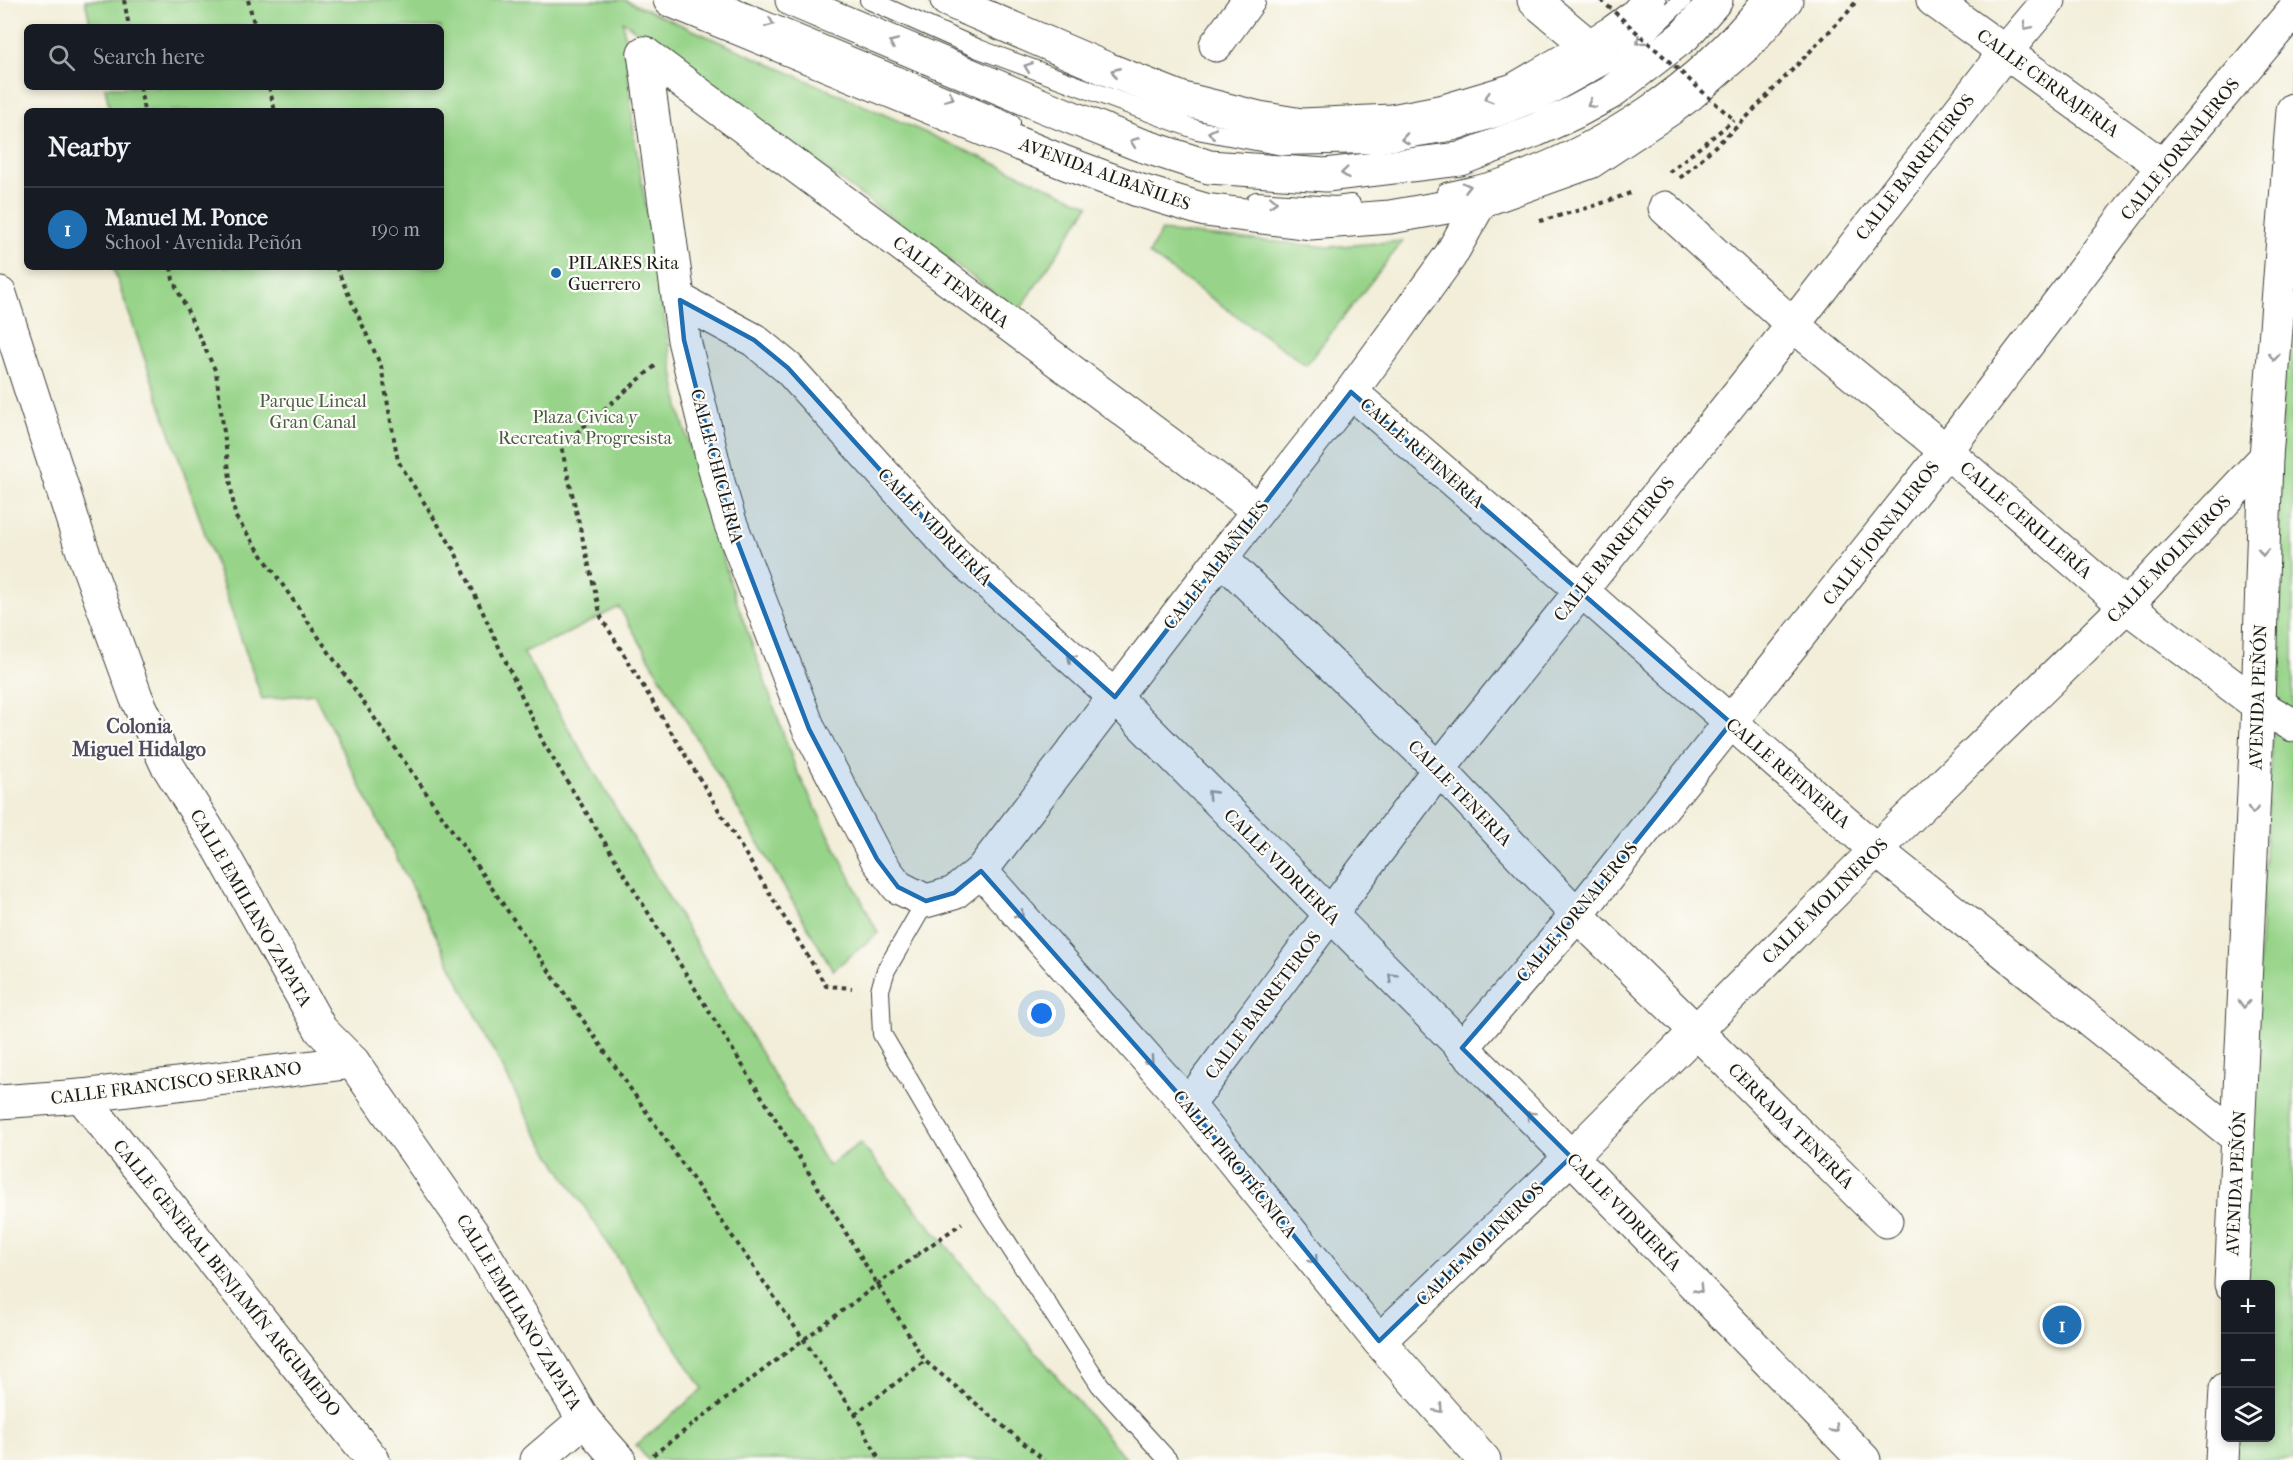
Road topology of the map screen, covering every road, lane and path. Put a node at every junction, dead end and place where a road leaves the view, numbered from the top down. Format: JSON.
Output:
{"nodes":[{"id":1,"x":124,"y":0,"type":"edge"},
{"id":2,"x":248,"y":0,"type":"edge"},
{"id":3,"x":670,"y":0,"type":"edge"},
{"id":4,"x":716,"y":0,"type":"edge"},
{"id":5,"x":792,"y":0,"type":"edge"},
{"id":6,"x":869,"y":0,"type":"edge"},
{"id":7,"x":947,"y":0,"type":"edge"},
{"id":8,"x":1249,"y":0,"type":"edge"},
{"id":9,"x":1534,"y":0,"type":"edge"},
{"id":10,"x":1601,"y":0,"type":"edge"},
{"id":11,"x":1649,"y":0,"type":"edge"},
{"id":12,"x":1682,"y":0,"type":"edge"},
{"id":13,"x":1716,"y":0,"type":"edge"},
{"id":14,"x":1760,"y":0,"type":"edge"},
{"id":15,"x":1786,"y":0,"type":"edge"},
{"id":16,"x":1857,"y":0,"type":"edge"},
{"id":17,"x":1933,"y":0,"type":"edge"},
{"id":18,"x":2049,"y":0,"type":"edge"},
{"id":19,"x":2293,"y":12,"type":"edge"},
{"id":20,"x":128,"y":24,"type":"edge"},
{"id":21,"x":254,"y":24,"type":"edge"},
{"id":22,"x":1216,"y":45,"type":"dead end"},
{"id":23,"x":1589,"y":46,"type":"junction"},
{"id":24,"x":2006,"y":51,"type":"junction"},
{"id":25,"x":644,"y":53,"type":"joint"},
{"id":26,"x":140,"y":90,"type":"edge"},
{"id":27,"x":270,"y":90,"type":"edge"},
{"id":28,"x":144,"y":108,"type":"edge"},
{"id":29,"x":274,"y":108,"type":"edge"},
{"id":30,"x":2293,"y":110,"type":"edge"},
{"id":31,"x":2163,"y":166,"type":"junction"},
{"id":32,"x":1666,"y":175,"type":"dead end"},
{"id":33,"x":1670,"y":195,"type":"joint"},
{"id":34,"x":1480,"y":201,"type":"junction"},
{"id":35,"x":171,"y":270,"type":"edge"},
{"id":36,"x":337,"y":270,"type":"edge"},
{"id":37,"x":0,"y":294,"type":"edge"},
{"id":38,"x":680,"y":300,"type":"junction"},
{"id":39,"x":1793,"y":325,"type":"junction"},
{"id":40,"x":684,"y":340,"type":"junction"},
{"id":41,"x":1352,"y":392,"type":"junction"},
{"id":42,"x":1946,"y":451,"type":"junction"},
{"id":43,"x":2266,"y":457,"type":"junction"},
{"id":44,"x":1258,"y":510,"type":"junction"},
{"id":45,"x":1221,"y":558,"type":"junction"},
{"id":46,"x":1581,"y":590,"type":"junction"},
{"id":47,"x":2126,"y":606,"type":"junction"},
{"id":48,"x":1115,"y":697,"type":"junction"},
{"id":49,"x":2258,"y":705,"type":"junction"},
{"id":50,"x":1731,"y":723,"type":"junction"},
{"id":51,"x":2293,"y":725,"type":"edge"},
{"id":52,"x":1439,"y":769,"type":"junction"},
{"id":53,"x":1876,"y":850,"type":"junction"},
{"id":54,"x":981,"y":872,"type":"junction"},
{"id":55,"x":926,"y":901,"type":"junction"},
{"id":56,"x":1330,"y":915,"type":"junction"},
{"id":57,"x":1577,"y":915,"type":"junction"},
{"id":58,"x":879,"y":990,"type":"junction"},
{"id":59,"x":1696,"y":1031,"type":"junction"},
{"id":60,"x":1462,"y":1048,"type":"junction"},
{"id":61,"x":352,"y":1062,"type":"junction"},
{"id":62,"x":81,"y":1096,"type":"junction"},
{"id":63,"x":0,"y":1102,"type":"edge"},
{"id":64,"x":1188,"y":1104,"type":"junction"},
{"id":65,"x":2238,"y":1138,"type":"junction"},
{"id":66,"x":1571,"y":1157,"type":"junction"},
{"id":67,"x":984,"y":1207,"type":"junction"},
{"id":68,"x":1886,"y":1221,"type":"dead end"},
{"id":69,"x":2231,"y":1280,"type":"edge"},
{"id":70,"x":1379,"y":1341,"type":"junction"},
{"id":71,"x":925,"y":1361,"type":"junction"},
{"id":72,"x":855,"y":1414,"type":"junction"},
{"id":73,"x":584,"y":1420,"type":"junction"},
{"id":74,"x":2223,"y":1442,"type":"edge"},
{"id":75,"x":373,"y":1460,"type":"edge"},
{"id":76,"x":537,"y":1460,"type":"edge"},
{"id":77,"x":619,"y":1460,"type":"edge"},
{"id":78,"x":647,"y":1460,"type":"edge"},
{"id":79,"x":880,"y":1460,"type":"edge"},
{"id":80,"x":1044,"y":1460,"type":"edge"},
{"id":81,"x":1168,"y":1460,"type":"edge"},
{"id":82,"x":1484,"y":1460,"type":"edge"},
{"id":83,"x":1864,"y":1460,"type":"edge"},
{"id":84,"x":2222,"y":1460,"type":"edge"}],
"edges":[{"from":1,"to":20,"type":"path"},
{"from":2,"to":21,"type":"path"},
{"from":3,"to":34,"type":"main road","name":"AVENIDA ALBAÑILES"},
{"from":4,"to":14,"type":"lane","one_way":true},
{"from":13,"to":5,"type":"main road","one_way":true},
{"from":12,"to":6,"type":"lane","one_way":true},
{"from":23,"to":7,"type":"main road","one_way":true},
{"from":8,"to":22,"type":"main road"},
{"from":9,"to":23,"type":"main road"},
{"from":10,"to":32,"type":"path","bridge":true},
{"from":11,"to":23,"type":"main road"},
{"from":15,"to":34,"type":"main road","name":"AVENIDA ALBAÑILES"},
{"from":16,"to":33,"type":"path"},
{"from":17,"to":24,"type":"main road","name":"CALLE CERRAJERIA"},
{"from":18,"to":24,"type":"main road","name":"CALLE BARRETEROS","one_way":true},
{"from":19,"to":31,"type":"main road","name":"CALLE JORNALEROS"},
{"from":24,"to":31,"type":"main road","name":"CALLE CERRAJERIA"},
{"from":24,"to":39,"type":"main road","name":"CALLE BARRETEROS"},
{"from":25,"to":38,"type":"main road","name":"CALLE CHICLERIA"},
{"from":25,"to":44,"type":"main road","name":"CALLE TENERIA"},
{"from":26,"to":28,"type":"path"},
{"from":27,"to":29,"type":"path"},
{"from":30,"to":43,"type":"main road","name":"AVENIDA PEÑÓN","one_way":true},
{"from":31,"to":42,"type":"main road","name":"CALLE JORNALEROS"},
{"from":33,"to":39,"type":"main road","name":"CALLE CERILLERÍA"},
{"from":34,"to":41,"type":"main road","name":"CALLE ALBAÑILES"},
{"from":35,"to":72,"type":"path"},
{"from":36,"to":71,"type":"path"},
{"from":37,"to":61,"type":"main road","name":"CALLE EMILIANO ZAPATA"},
{"from":38,"to":40,"type":"main road","name":"CALLE CHICLERIA"},
{"from":48,"to":38,"type":"main road","name":"CALLE VIDRIERÍA","one_way":true},
{"from":39,"to":42,"type":"main road","name":"CALLE CERILLERÍA"},
{"from":39,"to":46,"type":"main road","name":"CALLE BARRETEROS"},
{"from":40,"to":55,"type":"main road","name":"CALLE CHICLERIA"},
{"from":40,"to":58,"type":"path"},
{"from":41,"to":44,"type":"main road","name":"CALLE ALBAÑILES"},
{"from":41,"to":46,"type":"main road","name":"CALLE REFINERIA"},
{"from":42,"to":47,"type":"main road","name":"CALLE CERILLERÍA"},
{"from":42,"to":50,"type":"main road","name":"CALLE JORNALEROS"},
{"from":43,"to":47,"type":"main road","name":"CALLE MOLINEROS"},
{"from":43,"to":49,"type":"main road","name":"AVENIDA PEÑÓN","one_way":true},
{"from":44,"to":45,"type":"main road","name":"CALLE ALBAÑILES"},
{"from":45,"to":48,"type":"main road","name":"CALLE ALBAÑILES"},
{"from":45,"to":52,"type":"main road","name":"CALLE TENERIA"},
{"from":46,"to":50,"type":"main road","name":"CALLE REFINERIA"},
{"from":46,"to":52,"type":"main road","name":"CALLE BARRETEROS"},
{"from":47,"to":49,"type":"main road","name":"CALLE CERILLERÍA"},
{"from":47,"to":53,"type":"main road","name":"CALLE MOLINEROS"},
{"from":48,"to":54,"type":"main road","name":"CALLE ALBAÑILES"},
{"from":56,"to":48,"type":"main road","name":"CALLE VIDRIERÍA","one_way":true},
{"from":49,"to":51,"type":"main road","name":"CALLE CERILLERÍA"},
{"from":49,"to":65,"type":"main road","name":"AVENIDA PEÑÓN","one_way":true},
{"from":50,"to":53,"type":"main road","name":"CALLE REFINERIA"},
{"from":50,"to":57,"type":"main road","name":"CALLE JORNALEROS"},
{"from":52,"to":56,"type":"main road","name":"CALLE BARRETEROS"},
{"from":52,"to":57,"type":"main road","name":"CALLE TENERIA"},
{"from":53,"to":59,"type":"main road","name":"CALLE MOLINEROS"},
{"from":53,"to":65,"type":"main road","name":"CALLE REFINERIA"},
{"from":54,"to":55,"type":"main road","name":"CALLE ALBAÑILES"},
{"from":54,"to":64,"type":"main road","name":"CALLE PIROTÉCNICA","one_way":true},
{"from":55,"to":58,"type":"lane"},
{"from":60,"to":56,"type":"main road","name":"CALLE VIDRIERÍA","one_way":true},
{"from":56,"to":64,"type":"main road","name":"CALLE BARRETEROS"},
{"from":57,"to":59,"type":"main road","name":"CALLE TENERIA"},
{"from":57,"to":60,"type":"main road","name":"CALLE JORNALEROS"},
{"from":58,"to":67,"type":"lane"},
{"from":59,"to":66,"type":"main road","name":"CALLE MOLINEROS"},
{"from":59,"to":68,"type":"main road","name":"CERRADA TENERÍA"},
{"from":66,"to":60,"type":"main road","name":"CALLE VIDRIERÍA","one_way":true},
{"from":61,"to":62,"type":"main road","name":"CALLE FRANCISCO SERRANO"},
{"from":61,"to":73,"type":"main road","name":"CALLE EMILIANO ZAPATA"},
{"from":62,"to":63,"type":"main road","name":"CALLE FRANCISCO SERRANO"},
{"from":62,"to":75,"type":"main road","name":"CALLE GENERAL BENJAMÍN ARGUMEDO"},
{"from":64,"to":70,"type":"main road","name":"CALLE PIROTÉCNICA","one_way":true},
{"from":65,"to":69,"type":"main road","name":"AVENIDA PEÑÓN"},
{"from":66,"to":70,"type":"main road","name":"CALLE MOLINEROS"},
{"from":66,"to":83,"type":"main road","name":"CALLE VIDRIERÍA","one_way":true},
{"from":67,"to":78,"type":"path","bridge":true},
{"from":67,"to":81,"type":"lane"},
{"from":70,"to":82,"type":"main road","name":"CALLE PIROTÉCNICA","one_way":true},
{"from":71,"to":72,"type":"path"},
{"from":71,"to":80,"type":"path"},
{"from":72,"to":79,"type":"path"},
{"from":73,"to":76,"type":"main road"},
{"from":73,"to":77,"type":"main road","name":"CALLE EMILIANO ZAPATA"},
{"from":74,"to":84,"type":"main road"}]}
